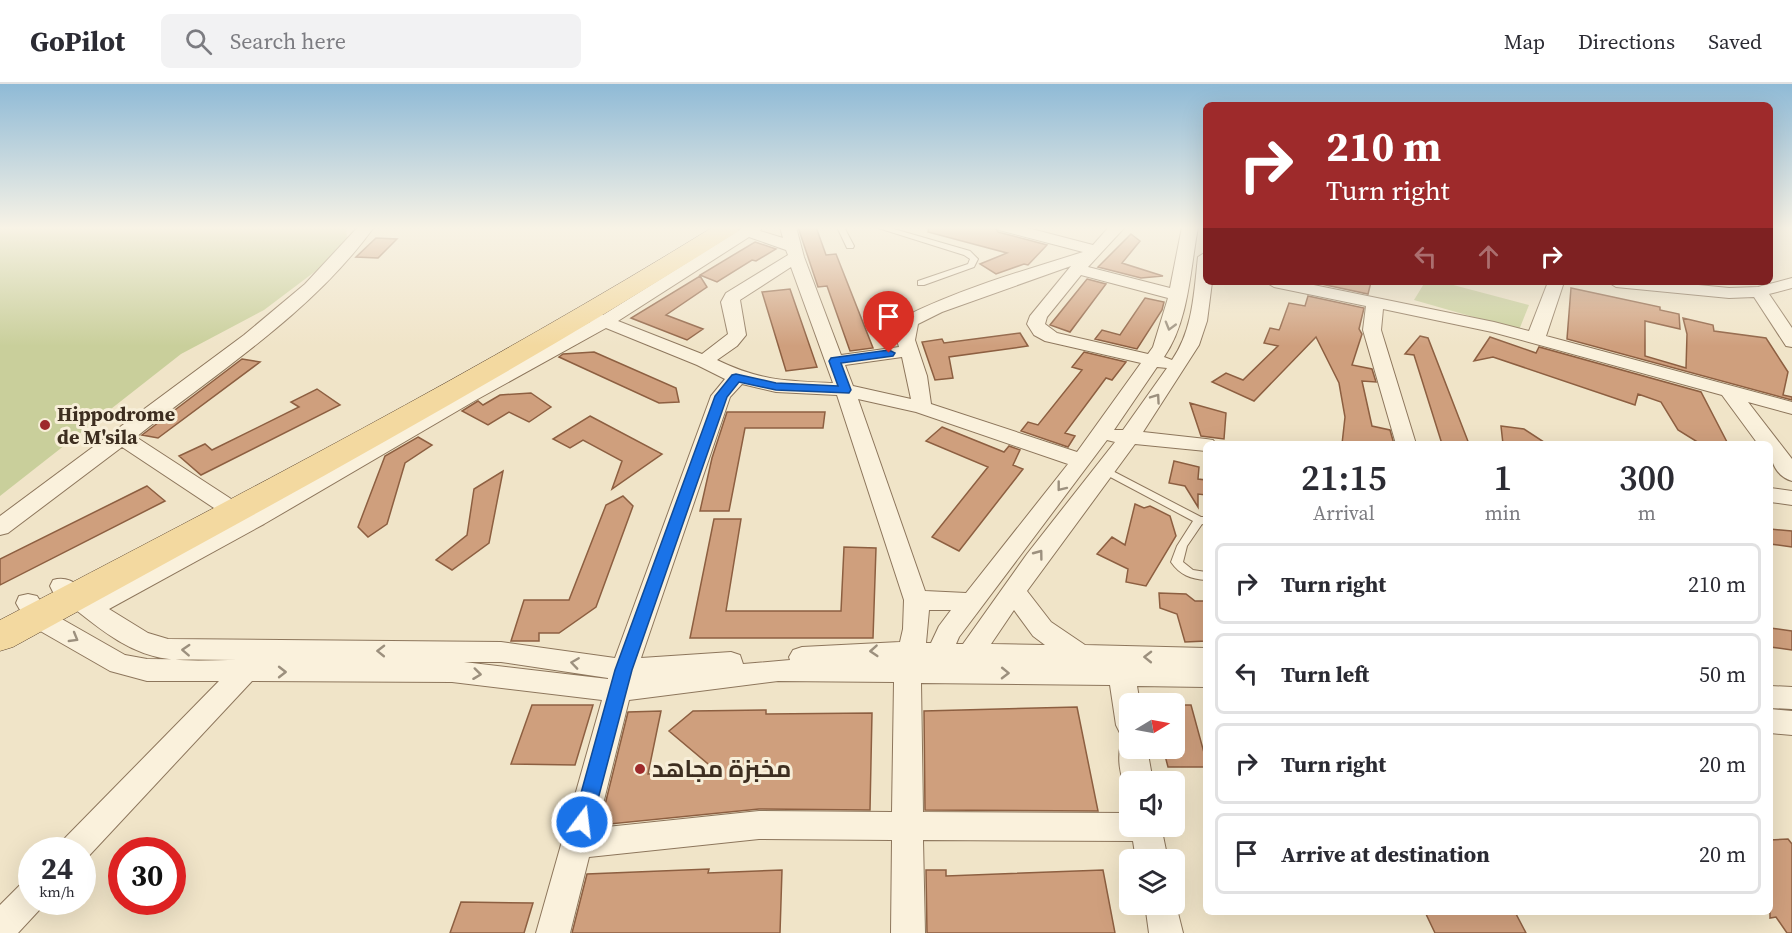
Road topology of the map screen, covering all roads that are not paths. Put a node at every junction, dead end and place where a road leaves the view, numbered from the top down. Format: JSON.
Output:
{"nodes":[{"id":1,"x":334,"y":267,"type":"edge"},
{"id":2,"x":641,"y":267,"type":"edge"},
{"id":3,"x":681,"y":267,"type":"edge"},
{"id":4,"x":766,"y":267,"type":"edge"},
{"id":5,"x":800,"y":267,"type":"edge"},
{"id":6,"x":966,"y":267,"type":"edge"},
{"id":7,"x":1052,"y":267,"type":"edge"},
{"id":8,"x":1081,"y":267,"type":"edge"},
{"id":9,"x":1106,"y":267,"type":"edge"},
{"id":10,"x":1183,"y":267,"type":"edge"},
{"id":11,"x":921,"y":283,"type":"dead end"},
{"id":12,"x":1792,"y":283,"type":"edge"},
{"id":13,"x":1204,"y":285,"type":"edge"},
{"id":14,"x":1289,"y":285,"type":"edge"},
{"id":15,"x":1555,"y":285,"type":"edge"},
{"id":16,"x":1639,"y":285,"type":"edge"},
{"id":17,"x":1759,"y":292,"type":"junction"},
{"id":18,"x":1178,"y":295,"type":"junction"},
{"id":19,"x":1375,"y":302,"type":"junction"},
{"id":20,"x":595,"y":318,"type":"junction"},
{"id":21,"x":1536,"y":339,"type":"junction"},
{"id":22,"x":1792,"y":342,"type":"edge"},
{"id":23,"x":907,"y":351,"type":"junction"},
{"id":24,"x":835,"y":361,"type":"junction"},
{"id":25,"x":1151,"y":361,"type":"junction"},
{"id":26,"x":704,"y":362,"type":"junction"},
{"id":27,"x":1178,"y":366,"type":"junction"},
{"id":28,"x":736,"y":377,"type":"junction"},
{"id":29,"x":845,"y":390,"type":"junction"},
{"id":30,"x":1730,"y":392,"type":"junction"},
{"id":31,"x":922,"y":406,"type":"junction"},
{"id":32,"x":1792,"y":408,"type":"edge"},
{"id":33,"x":1102,"y":433,"type":"junction"},
{"id":34,"x":122,"y":437,"type":"junction"},
{"id":35,"x":1128,"y":439,"type":"junction"},
{"id":36,"x":1405,"y":441,"type":"edge"},
{"id":37,"x":1767,"y":441,"type":"edge"},
{"id":38,"x":1203,"y":445,"type":"edge"},
{"id":39,"x":1773,"y":449,"type":"edge"},
{"id":40,"x":1082,"y":460,"type":"junction"},
{"id":41,"x":1103,"y":469,"type":"junction"},
{"id":42,"x":1792,"y":474,"type":"edge"},
{"id":43,"x":1773,"y":495,"type":"edge"},
{"id":44,"x":1792,"y":498,"type":"edge"},
{"id":45,"x":228,"y":506,"type":"junction"},
{"id":46,"x":1203,"y":520,"type":"edge"},
{"id":47,"x":0,"y":527,"type":"edge"},
{"id":48,"x":1203,"y":576,"type":"edge"},
{"id":49,"x":1013,"y":591,"type":"junction"},
{"id":50,"x":77,"y":597,"type":"junction"},
{"id":51,"x":916,"y":600,"type":"junction"},
{"id":52,"x":971,"y":602,"type":"junction"},
{"id":53,"x":33,"y":610,"type":"junction"},
{"id":54,"x":0,"y":618,"type":"edge"},
{"id":55,"x":0,"y":637,"type":"edge"},
{"id":56,"x":1080,"y":655,"type":"junction"},
{"id":57,"x":1203,"y":658,"type":"edge"},
{"id":58,"x":923,"y":662,"type":"junction"},
{"id":59,"x":964,"y":663,"type":"junction"},
{"id":60,"x":245,"y":672,"type":"junction"},
{"id":61,"x":1122,"y":675,"type":"junction"},
{"id":62,"x":1203,"y":676,"type":"edge"},
{"id":63,"x":621,"y":680,"type":"junction"},
{"id":64,"x":1125,"y":693,"type":"edge"},
{"id":65,"x":1773,"y":698,"type":"edge"},
{"id":66,"x":1792,"y":699,"type":"edge"},
{"id":67,"x":1773,"y":721,"type":"edge"},
{"id":68,"x":1792,"y":723,"type":"edge"},
{"id":69,"x":1119,"y":827,"type":"edge"},
{"id":70,"x":908,"y":828,"type":"junction"},
{"id":71,"x":86,"y":837,"type":"edge"},
{"id":72,"x":576,"y":844,"type":"junction"},
{"id":73,"x":18,"y":909,"type":"edge"},
{"id":74,"x":1163,"y":915,"type":"edge"},
{"id":75,"x":0,"y":928,"type":"edge"},
{"id":76,"x":553,"y":933,"type":"edge"},
{"id":77,"x":908,"y":933,"type":"edge"},
{"id":78,"x":1166,"y":933,"type":"edge"}],
"edges":[{"from":1,"to":34,"type":"street"},
{"from":2,"to":45,"type":"main road"},
{"from":3,"to":20,"type":"main road"},
{"from":4,"to":26,"type":"street"},
{"from":5,"to":24,"type":"street"},
{"from":6,"to":11,"type":"lane"},
{"from":7,"to":23,"type":"street"},
{"from":8,"to":25,"type":"street"},
{"from":9,"to":18,"type":"street"},
{"from":10,"to":18,"type":"street"},
{"from":12,"to":17,"type":"street"},
{"from":13,"to":27,"type":"street"},
{"from":14,"to":19,"type":"street"},
{"from":15,"to":21,"type":"street"},
{"from":16,"to":17,"type":"street"},
{"from":17,"to":22,"type":"street"},
{"from":18,"to":25,"type":"street","one_way":true},
{"from":19,"to":21,"type":"street"},
{"from":19,"to":36,"type":"street"},
{"from":20,"to":26,"type":"street"},
{"from":20,"to":45,"type":"main road"},
{"from":20,"to":50,"type":"street"},
{"from":21,"to":30,"type":"street"},
{"from":23,"to":24,"type":"street"},
{"from":23,"to":31,"type":"street"},
{"from":24,"to":29,"type":"street"},
{"from":25,"to":27,"type":"street"},
{"from":25,"to":33,"type":"street"},
{"from":26,"to":28,"type":"street"},
{"from":35,"to":27,"type":"street","one_way":true},
{"from":28,"to":29,"type":"street"},
{"from":28,"to":63,"type":"street"},
{"from":29,"to":31,"type":"street"},
{"from":29,"to":51,"type":"street"},
{"from":30,"to":32,"type":"street"},
{"from":30,"to":37,"type":"street"},
{"from":31,"to":40,"type":"street"},
{"from":33,"to":35,"type":"street"},
{"from":33,"to":40,"type":"street"},
{"from":34,"to":45,"type":"street"},
{"from":34,"to":47,"type":"street"},
{"from":35,"to":38,"type":"street"},
{"from":35,"to":41,"type":"street"},
{"from":39,"to":42,"type":"street"},
{"from":40,"to":52,"type":"street","one_way":true},
{"from":41,"to":46,"type":"lane"},
{"from":49,"to":41,"type":"street","one_way":true},
{"from":43,"to":44,"type":"street"},
{"from":45,"to":50,"type":"main road"},
{"from":46,"to":48,"type":"lane"},
{"from":49,"to":56,"type":"street"},
{"from":49,"to":59,"type":"street"},
{"from":50,"to":53,"type":"main road"},
{"from":63,"to":50,"type":"street","one_way":true},
{"from":51,"to":52,"type":"street"},
{"from":51,"to":58,"type":"street"},
{"from":52,"to":58,"type":"street"},
{"from":53,"to":54,"type":"main road"},
{"from":53,"to":55,"type":"main road"},
{"from":53,"to":60,"type":"street","one_way":true},
{"from":57,"to":56,"type":"street","one_way":true},
{"from":56,"to":59,"type":"street"},
{"from":58,"to":59,"type":"street"},
{"from":58,"to":63,"type":"street"},
{"from":58,"to":70,"type":"street"},
{"from":59,"to":61,"type":"street","one_way":true},
{"from":60,"to":63,"type":"street","one_way":true},
{"from":60,"to":71,"type":"street"},
{"from":61,"to":62,"type":"street"},
{"from":61,"to":64,"type":"street"},
{"from":63,"to":72,"type":"street"},
{"from":65,"to":66,"type":"street"},
{"from":67,"to":68,"type":"street"},
{"from":69,"to":70,"type":"street"},
{"from":70,"to":72,"type":"street"},
{"from":70,"to":77,"type":"street"},
{"from":72,"to":76,"type":"street"},
{"from":73,"to":75,"type":"street"},
{"from":74,"to":78,"type":"street"}]}
